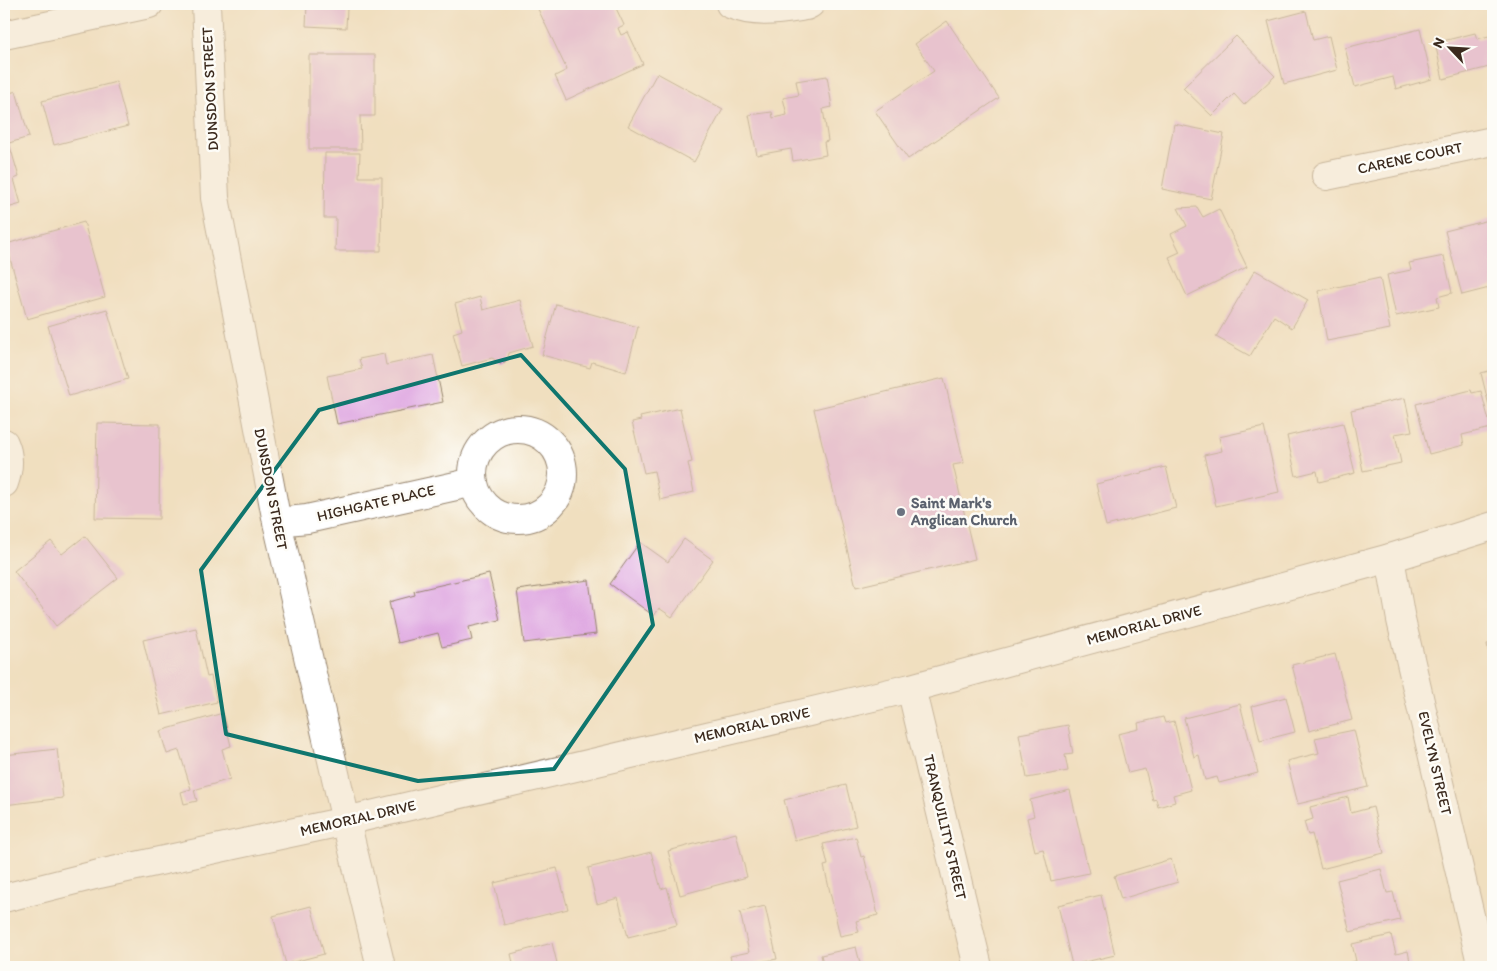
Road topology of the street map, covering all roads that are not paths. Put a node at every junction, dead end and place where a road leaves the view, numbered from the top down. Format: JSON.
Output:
{"nodes":[{"id":1,"x":149,"y":4,"type":"edge"},
{"id":2,"x":206,"y":4,"type":"edge"},
{"id":3,"x":730,"y":4,"type":"edge"},
{"id":4,"x":810,"y":4,"type":"edge"},
{"id":5,"x":4,"y":35,"type":"edge"},
{"id":6,"x":1493,"y":141,"type":"edge"},
{"id":7,"x":1326,"y":176,"type":"dead end"},
{"id":8,"x":4,"y":443,"type":"edge"},
{"id":9,"x":474,"y":482,"type":"dead end"},
{"id":10,"x":4,"y":483,"type":"edge"},
{"id":11,"x":277,"y":522,"type":"junction"},
{"id":12,"x":1493,"y":526,"type":"edge"},
{"id":13,"x":1390,"y":558,"type":"junction"},
{"id":14,"x":911,"y":688,"type":"junction"},
{"id":15,"x":346,"y":821,"type":"junction"},
{"id":16,"x":4,"y":898,"type":"edge"},
{"id":17,"x":1484,"y":937,"type":"edge"},
{"id":18,"x":381,"y":967,"type":"edge"},
{"id":19,"x":978,"y":967,"type":"edge"},
{"id":20,"x":1482,"y":967,"type":"edge"}],
"edges":[{"from":1,"to":5,"type":"main road"},
{"from":2,"to":11,"type":"main road","name":"DUNSDON STREET"},
{"from":3,"to":4,"type":"main road"},
{"from":6,"to":7,"type":"main road","name":"CARENE COURT"},
{"from":8,"to":10,"type":"main road"},
{"from":9,"to":11,"type":"main road","name":"HIGHGATE PLACE"},
{"from":11,"to":15,"type":"main road","name":"DUNSDON STREET"},
{"from":12,"to":13,"type":"main road","name":"MEMORIAL DRIVE"},
{"from":13,"to":14,"type":"main road","name":"MEMORIAL DRIVE"},
{"from":13,"to":17,"type":"main road","name":"EVELYN STREET"},
{"from":14,"to":15,"type":"main road","name":"MEMORIAL DRIVE"},
{"from":14,"to":19,"type":"main road","name":"TRANQUILITY STREET"},
{"from":15,"to":16,"type":"main road","name":"MEMORIAL DRIVE"},
{"from":15,"to":18,"type":"main road","name":"DUNSDON STREET"},
{"from":17,"to":20,"type":"main road","name":"EVELYN STREET"}]}
